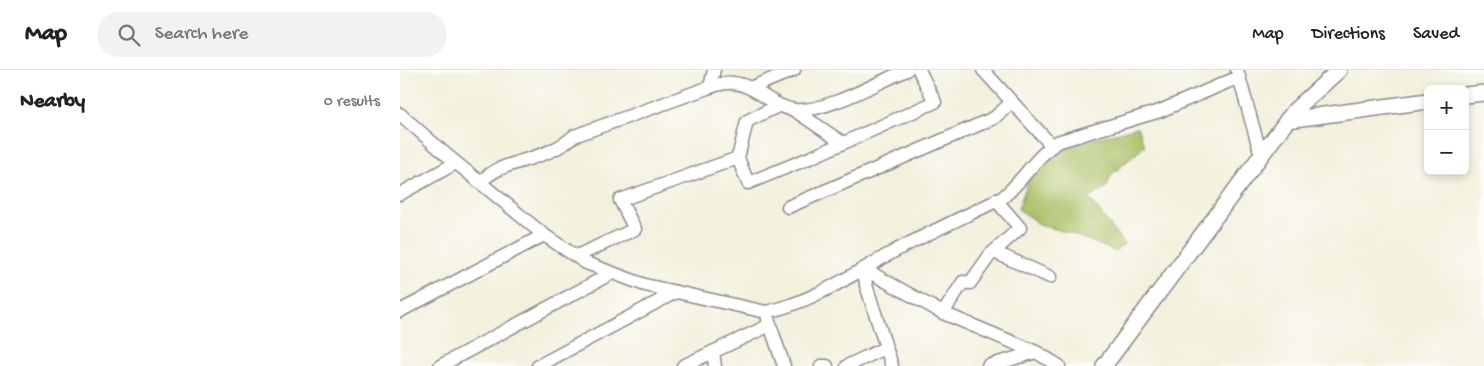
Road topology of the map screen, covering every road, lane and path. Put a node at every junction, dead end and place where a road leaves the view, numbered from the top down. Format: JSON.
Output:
{"nodes":[{"id":1,"x":714,"y":70,"type":"edge"},
{"id":2,"x":794,"y":70,"type":"edge"},
{"id":3,"x":906,"y":70,"type":"edge"},
{"id":4,"x":919,"y":70,"type":"edge"},
{"id":5,"x":984,"y":70,"type":"edge"},
{"id":6,"x":1339,"y":70,"type":"edge"},
{"id":7,"x":1238,"y":74,"type":"edge"},
{"id":8,"x":710,"y":87,"type":"junction"},
{"id":9,"x":750,"y":88,"type":"junction"},
{"id":10,"x":1484,"y":93,"type":"edge"},
{"id":11,"x":1469,"y":95,"type":"edge"},
{"id":12,"x":1424,"y":101,"type":"edge"},
{"id":13,"x":1011,"y":103,"type":"junction"},
{"id":14,"x":778,"y":106,"type":"junction"},
{"id":15,"x":794,"y":110,"type":"junction"},
{"id":16,"x":400,"y":114,"type":"edge"},
{"id":17,"x":1287,"y":120,"type":"junction"},
{"id":18,"x":843,"y":143,"type":"junction"},
{"id":19,"x":1052,"y":146,"type":"junction"},
{"id":20,"x":1261,"y":155,"type":"junction"},
{"id":21,"x":738,"y":158,"type":"junction"},
{"id":22,"x":456,"y":163,"type":"junction"},
{"id":23,"x":479,"y":182,"type":"junction"},
{"id":24,"x":400,"y":194,"type":"edge"},
{"id":25,"x":996,"y":200,"type":"junction"},
{"id":26,"x":788,"y":207,"type":"dead end"},
{"id":27,"x":544,"y":235,"type":"junction"},
{"id":28,"x":994,"y":252,"type":"junction"},
{"id":29,"x":577,"y":256,"type":"junction"},
{"id":30,"x":864,"y":269,"type":"junction"},
{"id":31,"x":612,"y":273,"type":"junction"},
{"id":32,"x":1050,"y":277,"type":"dead end"},
{"id":33,"x":676,"y":292,"type":"junction"},
{"id":34,"x":400,"y":311,"type":"edge"},
{"id":35,"x":766,"y":312,"type":"junction"},
{"id":36,"x":943,"y":313,"type":"junction"},
{"id":37,"x":770,"y":324,"type":"junction"},
{"id":38,"x":885,"y":348,"type":"junction"},
{"id":39,"x":713,"y":352,"type":"junction"},
{"id":40,"x":1036,"y":352,"type":"junction"},
{"id":41,"x":440,"y":366,"type":"edge"},
{"id":42,"x":538,"y":366,"type":"edge"},
{"id":43,"x":683,"y":366,"type":"edge"},
{"id":44,"x":715,"y":366,"type":"edge"},
{"id":45,"x":784,"y":366,"type":"edge"},
{"id":46,"x":821,"y":366,"type":"edge"},
{"id":47,"x":827,"y":366,"type":"edge"},
{"id":48,"x":847,"y":366,"type":"edge"},
{"id":49,"x":892,"y":366,"type":"edge"},
{"id":50,"x":988,"y":366,"type":"edge"},
{"id":51,"x":1059,"y":366,"type":"edge"},
{"id":52,"x":1104,"y":366,"type":"edge"}],
"edges":[{"from":1,"to":8,"type":"street"},
{"from":2,"to":9,"type":"street"},
{"from":3,"to":15,"type":"street"},
{"from":4,"to":18,"type":"street"},
{"from":5,"to":13,"type":"street"},
{"from":6,"to":17,"type":"main road"},
{"from":7,"to":19,"type":"street"},
{"from":7,"to":20,"type":"street"},
{"from":8,"to":9,"type":"street"},
{"from":8,"to":23,"type":"street"},
{"from":9,"to":14,"type":"street"},
{"from":10,"to":11,"type":"main road"},
{"from":12,"to":17,"type":"main road"},
{"from":13,"to":19,"type":"street"},
{"from":13,"to":26,"type":"street"},
{"from":14,"to":15,"type":"street"},
{"from":14,"to":21,"type":"street"},
{"from":15,"to":18,"type":"street"},
{"from":16,"to":22,"type":"street"},
{"from":17,"to":20,"type":"main road"},
{"from":18,"to":21,"type":"street"},
{"from":19,"to":25,"type":"street"},
{"from":20,"to":52,"type":"main road"},
{"from":21,"to":29,"type":"street"},
{"from":22,"to":23,"type":"street"},
{"from":22,"to":24,"type":"street"},
{"from":23,"to":27,"type":"street"},
{"from":25,"to":28,"type":"street"},
{"from":25,"to":30,"type":"street"},
{"from":27,"to":29,"type":"street"},
{"from":27,"to":34,"type":"street"},
{"from":28,"to":32,"type":"street"},
{"from":28,"to":36,"type":"street"},
{"from":29,"to":31,"type":"street"},
{"from":30,"to":35,"type":"street"},
{"from":30,"to":36,"type":"street"},
{"from":30,"to":38,"type":"street"},
{"from":31,"to":33,"type":"street"},
{"from":31,"to":41,"type":"street"},
{"from":33,"to":35,"type":"street"},
{"from":33,"to":42,"type":"street"},
{"from":35,"to":37,"type":"street"},
{"from":36,"to":40,"type":"street"},
{"from":37,"to":39,"type":"street"},
{"from":37,"to":45,"type":"street"},
{"from":38,"to":48,"type":"street"},
{"from":38,"to":49,"type":"street"},
{"from":39,"to":43,"type":"street"},
{"from":39,"to":44,"type":"street"},
{"from":40,"to":50,"type":"street"},
{"from":40,"to":51,"type":"street"},
{"from":46,"to":47,"type":"street"}]}
